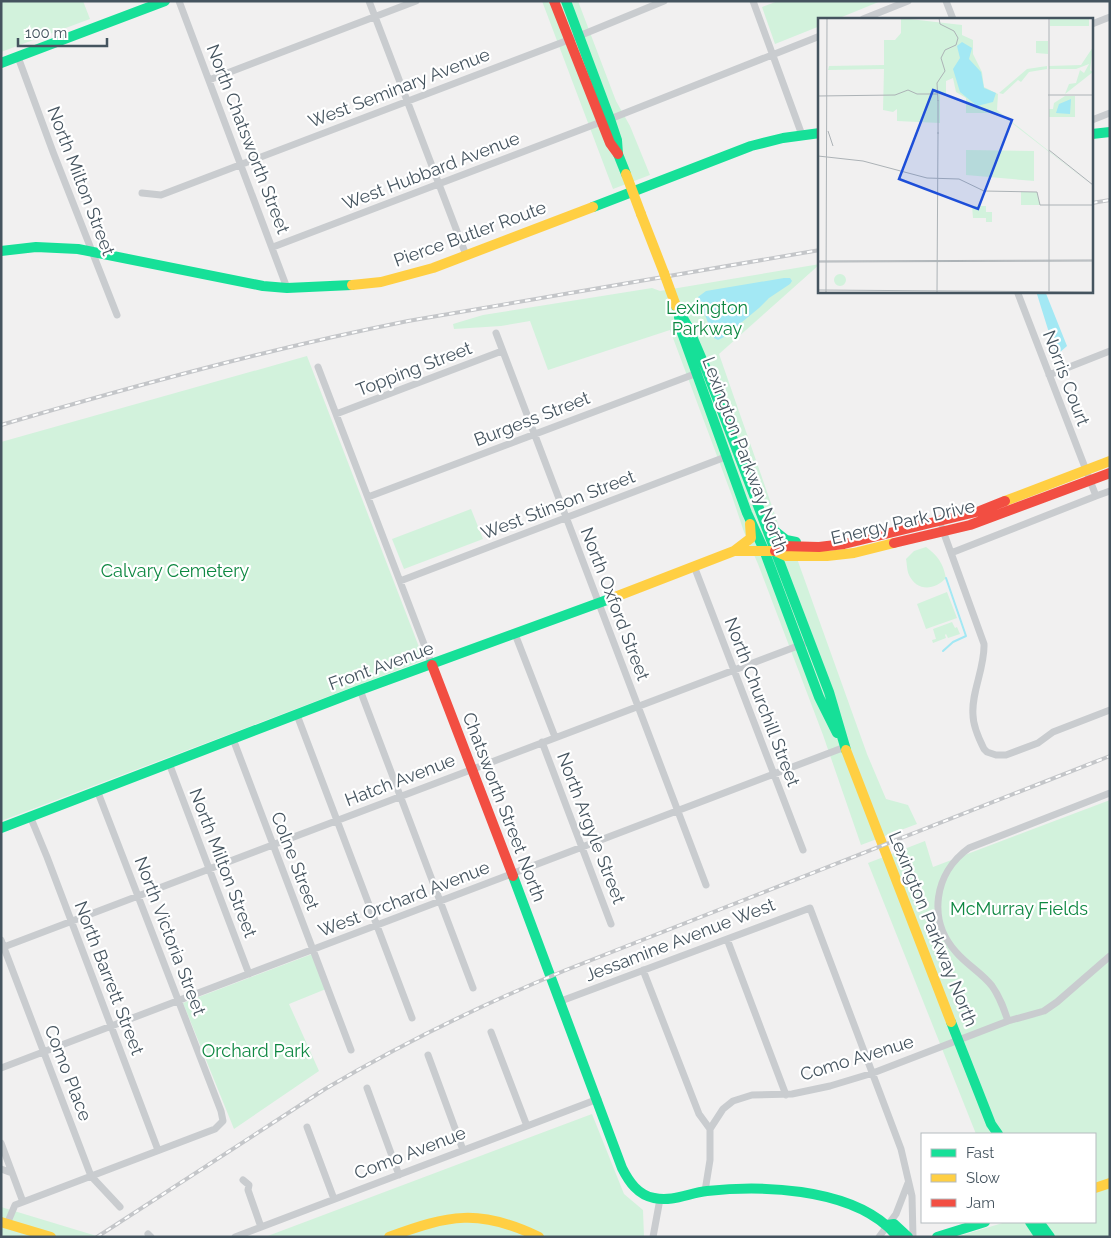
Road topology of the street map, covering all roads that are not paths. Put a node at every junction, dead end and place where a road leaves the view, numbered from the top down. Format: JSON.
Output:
{"nodes":[{"id":1,"x":165,"y":1,"type":"edge"},
{"id":2,"x":179,"y":1,"type":"edge"},
{"id":3,"x":370,"y":1,"type":"edge"},
{"id":4,"x":416,"y":1,"type":"edge"},
{"id":5,"x":554,"y":1,"type":"edge"},
{"id":6,"x":566,"y":1,"type":"edge"},
{"id":7,"x":664,"y":1,"type":"edge"},
{"id":8,"x":753,"y":1,"type":"edge"},
{"id":9,"x":908,"y":1,"type":"edge"},
{"id":10,"x":946,"y":1,"type":"edge"},
{"id":11,"x":375,"y":16,"type":"junction"},
{"id":12,"x":866,"y":18,"type":"edge"},
{"id":13,"x":953,"y":18,"type":"edge"},
{"id":14,"x":1110,"y":18,"type":"edge"},
{"id":15,"x":1094,"y":23,"type":"edge"},
{"id":16,"x":579,"y":36,"type":"junction"},
{"id":17,"x":818,"y":37,"type":"edge"},
{"id":18,"x":569,"y":40,"type":"junction"},
{"id":19,"x":773,"y":54,"type":"junction"},
{"id":20,"x":18,"y":57,"type":"junction"},
{"id":21,"x":1,"y":63,"type":"edge"},
{"id":22,"x":209,"y":80,"type":"junction"},
{"id":23,"x":408,"y":100,"type":"junction"},
{"id":24,"x":1110,"y":114,"type":"edge"},
{"id":25,"x":1094,"y":119,"type":"edge"},
{"id":26,"x":606,"y":121,"type":"junction"},
{"id":27,"x":1110,"y":132,"type":"edge"},
{"id":28,"x":818,"y":133,"type":"edge"},
{"id":29,"x":1094,"y":134,"type":"edge"},
{"id":30,"x":802,"y":135,"type":"junction"},
{"id":31,"x":240,"y":164,"type":"junction"},
{"id":32,"x":439,"y":184,"type":"junction"},
{"id":33,"x":142,"y":193,"type":"dead end"},
{"id":34,"x":272,"y":247,"type":"junction"},
{"id":35,"x":1,"y":251,"type":"edge"},
{"id":36,"x":91,"y":251,"type":"junction"},
{"id":37,"x":466,"y":255,"type":"junction"},
{"id":38,"x":287,"y":288,"type":"junction"},
{"id":39,"x":1017,"y":292,"type":"edge"},
{"id":40,"x":117,"y":315,"type":"dead end"},
{"id":41,"x":496,"y":333,"type":"dead end"},
{"id":42,"x":502,"y":351,"type":"junction"},
{"id":43,"x":1110,"y":351,"type":"edge"},
{"id":44,"x":318,"y":368,"type":"dead end"},
{"id":45,"x":701,"y":371,"type":"junction"},
{"id":46,"x":1049,"y":375,"type":"junction"},
{"id":47,"x":336,"y":414,"type":"junction"},
{"id":48,"x":535,"y":434,"type":"junction"},
{"id":49,"x":728,"y":456,"type":"junction"},
{"id":50,"x":1110,"y":462,"type":"edge"},
{"id":51,"x":1110,"y":473,"type":"edge"},
{"id":52,"x":1088,"y":476,"type":"junction"},
{"id":53,"x":1110,"y":491,"type":"edge"},
{"id":54,"x":1096,"y":496,"type":"junction"},
{"id":55,"x":368,"y":498,"type":"junction"},
{"id":56,"x":566,"y":518,"type":"junction"},
{"id":57,"x":750,"y":518,"type":"junction"},
{"id":58,"x":765,"y":523,"type":"junction"},
{"id":59,"x":941,"y":527,"type":"junction"},
{"id":60,"x":814,"y":547,"type":"junction"},
{"id":61,"x":764,"y":550,"type":"junction"},
{"id":62,"x":734,"y":551,"type":"junction"},
{"id":63,"x":775,"y":551,"type":"junction"},
{"id":64,"x":951,"y":554,"type":"junction"},
{"id":65,"x":694,"y":566,"type":"junction"},
{"id":66,"x":400,"y":581,"type":"junction"},
{"id":67,"x":598,"y":602,"type":"junction"},
{"id":68,"x":515,"y":634,"type":"junction"},
{"id":69,"x":810,"y":642,"type":"junction"},
{"id":70,"x":799,"y":644,"type":"junction"},
{"id":71,"x":432,"y":665,"type":"junction"},
{"id":72,"x":733,"y":670,"type":"junction"},
{"id":73,"x":360,"y":690,"type":"junction"},
{"id":74,"x":638,"y":706,"type":"junction"},
{"id":75,"x":1110,"y":710,"type":"edge"},
{"id":76,"x":297,"y":715,"type":"junction"},
{"id":77,"x":555,"y":737,"type":"junction"},
{"id":78,"x":233,"y":739,"type":"junction"},
{"id":79,"x":542,"y":742,"type":"junction"},
{"id":80,"x":845,"y":747,"type":"junction"},
{"id":81,"x":169,"y":763,"type":"junction"},
{"id":82,"x":472,"y":769,"type":"junction"},
{"id":83,"x":774,"y":774,"type":"junction"},
{"id":84,"x":97,"y":790,"type":"junction"},
{"id":85,"x":1110,"y":793,"type":"edge"},
{"id":86,"x":401,"y":796,"type":"junction"},
{"id":87,"x":678,"y":811,"type":"junction"},
{"id":88,"x":30,"y":816,"type":"junction"},
{"id":89,"x":337,"y":821,"type":"junction"},
{"id":90,"x":1,"y":828,"type":"edge"},
{"id":91,"x":273,"y":845,"type":"junction"},
{"id":92,"x":582,"y":847,"type":"junction"},
{"id":93,"x":802,"y":850,"type":"dead end"},
{"id":94,"x":208,"y":870,"type":"junction"},
{"id":95,"x":512,"y":874,"type":"junction"},
{"id":96,"x":706,"y":885,"type":"dead end"},
{"id":97,"x":138,"y":896,"type":"junction"},
{"id":98,"x":441,"y":901,"type":"junction"},
{"id":99,"x":72,"y":922,"type":"junction"},
{"id":100,"x":611,"y":924,"type":"dead end"},
{"id":101,"x":376,"y":925,"type":"junction"},
{"id":102,"x":726,"y":939,"type":"junction"},
{"id":103,"x":2,"y":945,"type":"edge"},
{"id":104,"x":313,"y":950,"type":"junction"},
{"id":105,"x":1110,"y":956,"type":"edge"},
{"id":106,"x":643,"y":970,"type":"junction"},
{"id":107,"x":249,"y":974,"type":"junction"},
{"id":108,"x":473,"y":988,"type":"dead end"},
{"id":109,"x":178,"y":1001,"type":"junction"},
{"id":110,"x":561,"y":1001,"type":"junction"},
{"id":111,"x":412,"y":1018,"type":"dead end"},
{"id":112,"x":1008,"y":1021,"type":"junction"},
{"id":113,"x":111,"y":1026,"type":"junction"},
{"id":114,"x":491,"y":1032,"type":"dead end"},
{"id":115,"x":963,"y":1038,"type":"junction"},
{"id":116,"x":351,"y":1050,"type":"dead end"},
{"id":117,"x":44,"y":1051,"type":"junction"},
{"id":118,"x":428,"y":1055,"type":"dead end"},
{"id":119,"x":1,"y":1068,"type":"edge"},
{"id":120,"x":873,"y":1073,"type":"junction"},
{"id":121,"x":367,"y":1088,"type":"dead end"},
{"id":122,"x":786,"y":1095,"type":"junction"},
{"id":123,"x":598,"y":1100,"type":"junction"},
{"id":124,"x":527,"y":1126,"type":"junction"},
{"id":125,"x":307,"y":1127,"type":"dead end"},
{"id":126,"x":710,"y":1129,"type":"junction"},
{"id":127,"x":992,"y":1129,"type":"edge"},
{"id":128,"x":1,"y":1143,"type":"edge"},
{"id":129,"x":158,"y":1150,"type":"junction"},
{"id":130,"x":463,"y":1150,"type":"junction"},
{"id":131,"x":1,"y":1169,"type":"edge"},
{"id":132,"x":12,"y":1173,"type":"junction"},
{"id":133,"x":399,"y":1175,"type":"junction"},
{"id":134,"x":91,"y":1176,"type":"junction"},
{"id":135,"x":244,"y":1180,"type":"dead end"},
{"id":136,"x":908,"y":1182,"type":"junction"},
{"id":137,"x":1110,"y":1183,"type":"edge"},
{"id":138,"x":1096,"y":1188,"type":"edge"},
{"id":139,"x":705,"y":1191,"type":"junction"},
{"id":140,"x":334,"y":1199,"type":"junction"},
{"id":141,"x":660,"y":1199,"type":"junction"},
{"id":142,"x":23,"y":1202,"type":"junction"},
{"id":143,"x":120,"y":1207,"type":"dead end"},
{"id":144,"x":4,"y":1223,"type":"edge"},
{"id":145,"x":982,"y":1223,"type":"edge"},
{"id":146,"x":1031,"y":1223,"type":"edge"},
{"id":147,"x":1041,"y":1223,"type":"edge"},
{"id":148,"x":887,"y":1225,"type":"junction"},
{"id":149,"x":262,"y":1227,"type":"junction"},
{"id":150,"x":51,"y":1237,"type":"edge"},
{"id":151,"x":235,"y":1237,"type":"edge"},
{"id":152,"x":389,"y":1237,"type":"edge"},
{"id":153,"x":539,"y":1237,"type":"edge"},
{"id":154,"x":653,"y":1237,"type":"edge"},
{"id":155,"x":879,"y":1237,"type":"edge"},
{"id":156,"x":898,"y":1237,"type":"edge"},
{"id":157,"x":908,"y":1237,"type":"edge"},
{"id":158,"x":913,"y":1237,"type":"edge"},
{"id":159,"x":938,"y":1237,"type":"edge"},
{"id":160,"x":1040,"y":1237,"type":"edge"},
{"id":161,"x":1050,"y":1237,"type":"edge"}],
"edges":[{"from":1,"to":20,"type":"street"},
{"from":2,"to":22,"type":"street","name":"North Chatsworth Street"},
{"from":3,"to":11,"type":"street"},
{"from":4,"to":11,"type":"street"},
{"from":5,"to":18,"type":"street"},
{"from":6,"to":16,"type":"street"},
{"from":7,"to":16,"type":"street","name":"West Seminary Avenue"},
{"from":8,"to":19,"type":"street"},
{"from":9,"to":12,"type":"street"},
{"from":10,"to":13,"type":"street"},
{"from":11,"to":22,"type":"street"},
{"from":11,"to":23,"type":"street"},
{"from":14,"to":15,"type":"street"},
{"from":16,"to":18,"type":"street","name":"West Seminary Avenue"},
{"from":16,"to":26,"type":"street"},
{"from":17,"to":19,"type":"street","name":"West Hubbard Avenue"},
{"from":18,"to":23,"type":"street","name":"West Seminary Avenue"},
{"from":18,"to":26,"type":"street"},
{"from":19,"to":26,"type":"street","name":"West Hubbard Avenue"},
{"from":19,"to":30,"type":"street"},
{"from":20,"to":21,"type":"street"},
{"from":20,"to":36,"type":"street","name":"North Milton Street"},
{"from":22,"to":31,"type":"street","name":"North Chatsworth Street"},
{"from":23,"to":31,"type":"street","name":"West Seminary Avenue"},
{"from":23,"to":32,"type":"street"},
{"from":24,"to":25,"type":"street"},
{"from":26,"to":32,"type":"street","name":"West Hubbard Avenue"},
{"from":26,"to":45,"type":"street","name":"Lexington Parkway North","bridge":true},
{"from":27,"to":29,"type":"street"},
{"from":28,"to":30,"type":"street","name":"Pierce Butler Route"},
{"from":30,"to":37,"type":"street","name":"Pierce Butler Route"},
{"from":31,"to":33,"type":"street","name":"West Seminary Avenue"},
{"from":31,"to":34,"type":"street","name":"North Chatsworth Street"},
{"from":32,"to":34,"type":"street","name":"West Hubbard Avenue"},
{"from":32,"to":37,"type":"street"},
{"from":34,"to":38,"type":"street","name":"North Chatsworth Street"},
{"from":35,"to":36,"type":"street","name":"Pierce Butler Route"},
{"from":36,"to":38,"type":"street","name":"Pierce Butler Route"},
{"from":36,"to":40,"type":"street","name":"North Milton Street"},
{"from":37,"to":38,"type":"street","name":"Pierce Butler Route"},
{"from":39,"to":46,"type":"street","name":"Norris Court"},
{"from":41,"to":42,"type":"street","name":"North Oxford Street"},
{"from":42,"to":47,"type":"street","name":"Topping Street"},
{"from":42,"to":48,"type":"street","name":"North Oxford Street"},
{"from":43,"to":46,"type":"street"},
{"from":44,"to":47,"type":"street","name":"Chatsworth Street North"},
{"from":45,"to":48,"type":"street","name":"Burgess Street"},
{"from":45,"to":49,"type":"street","name":"Lexington Parkway North"},
{"from":45,"to":58,"type":"street","name":"Lexington Parkway North"},
{"from":46,"to":52,"type":"street","name":"Norris Court"},
{"from":47,"to":55,"type":"street","name":"Chatsworth Street North"},
{"from":48,"to":55,"type":"street","name":"Burgess Street"},
{"from":48,"to":56,"type":"street","name":"North Oxford Street"},
{"from":49,"to":56,"type":"street","name":"West Stinson Street"},
{"from":49,"to":57,"type":"street","name":"Lexington Parkway North"},
{"from":50,"to":52,"type":"street","name":"Energy Park Drive"},
{"from":51,"to":52,"type":"street","name":"Energy Park Drive"},
{"from":52,"to":54,"type":"street","name":"Norris Court"},
{"from":52,"to":59,"type":"street","name":"Energy Park Drive"},
{"from":53,"to":54,"type":"street"},
{"from":54,"to":64,"type":"street"},
{"from":55,"to":66,"type":"street","name":"Chatsworth Street North"},
{"from":56,"to":66,"type":"street","name":"West Stinson Street"},
{"from":56,"to":67,"type":"street","name":"North Oxford Street"},
{"from":57,"to":61,"type":"street","name":"Lexington Parkway North"},
{"from":57,"to":62,"type":"street"},
{"from":58,"to":60,"type":"street"},
{"from":58,"to":63,"type":"street","name":"Lexington Parkway North"},
{"from":59,"to":60,"type":"street","name":"Energy Park Drive"},
{"from":59,"to":63,"type":"street","name":"Energy Park Drive"},
{"from":59,"to":64,"type":"street"},
{"from":60,"to":63,"type":"street","name":"Energy Park Drive"},
{"from":61,"to":62,"type":"street","name":"Front Avenue"},
{"from":61,"to":63,"type":"street","name":"Front Avenue"},
{"from":61,"to":70,"type":"street","name":"Lexington Parkway North"},
{"from":62,"to":65,"type":"street","name":"Front Avenue"},
{"from":63,"to":69,"type":"street","name":"Lexington Parkway North"},
{"from":64,"to":75,"type":"street"},
{"from":65,"to":67,"type":"street","name":"Front Avenue"},
{"from":65,"to":72,"type":"street","name":"North Churchill Street"},
{"from":66,"to":71,"type":"street","name":"Chatsworth Street North"},
{"from":67,"to":68,"type":"street","name":"Front Avenue"},
{"from":67,"to":74,"type":"street","name":"North Oxford Street"},
{"from":68,"to":71,"type":"street","name":"Front Avenue"},
{"from":68,"to":77,"type":"street","name":"North Argyle Street"},
{"from":69,"to":70,"type":"street","name":"Hatch Avenue"},
{"from":69,"to":80,"type":"street","name":"Lexington Parkway North"},
{"from":70,"to":72,"type":"street","name":"Hatch Avenue"},
{"from":70,"to":80,"type":"street","name":"Lexington Parkway North"},
{"from":71,"to":73,"type":"street","name":"Front Avenue"},
{"from":71,"to":82,"type":"street","name":"Chatsworth Street North"},
{"from":72,"to":74,"type":"street","name":"Hatch Avenue"},
{"from":72,"to":83,"type":"street","name":"North Churchill Street"},
{"from":73,"to":76,"type":"street","name":"Front Avenue"},
{"from":73,"to":86,"type":"street"},
{"from":74,"to":77,"type":"street","name":"Hatch Avenue"},
{"from":74,"to":87,"type":"street","name":"North Oxford Street"},
{"from":76,"to":78,"type":"street","name":"Front Avenue"},
{"from":76,"to":89,"type":"street"},
{"from":77,"to":79,"type":"street","name":"Hatch Avenue"},
{"from":78,"to":81,"type":"street","name":"Front Avenue"},
{"from":78,"to":91,"type":"street","name":"Colne Street"},
{"from":79,"to":82,"type":"street","name":"Hatch Avenue"},
{"from":79,"to":92,"type":"street","name":"North Argyle Street"},
{"from":80,"to":83,"type":"street","name":"West Orchard Avenue"},
{"from":80,"to":115,"type":"street","name":"Lexington Parkway North"},
{"from":81,"to":84,"type":"street","name":"Front Avenue"},
{"from":81,"to":94,"type":"street","name":"North Milton Street"},
{"from":82,"to":86,"type":"street","name":"Hatch Avenue"},
{"from":82,"to":95,"type":"street","name":"Chatsworth Street North"},
{"from":83,"to":87,"type":"street","name":"West Orchard Avenue"},
{"from":83,"to":93,"type":"street","name":"North Churchill Street"},
{"from":84,"to":88,"type":"street","name":"Front Avenue"},
{"from":84,"to":97,"type":"street","name":"North Victoria Street"},
{"from":85,"to":112,"type":"street"},
{"from":86,"to":89,"type":"street","name":"Hatch Avenue"},
{"from":86,"to":98,"type":"street"},
{"from":87,"to":92,"type":"street","name":"West Orchard Avenue"},
{"from":87,"to":96,"type":"street","name":"North Oxford Street"},
{"from":88,"to":90,"type":"street","name":"Front Avenue"},
{"from":88,"to":99,"type":"street","name":"North Barrett Street"},
{"from":89,"to":91,"type":"street","name":"Hatch Avenue"},
{"from":89,"to":101,"type":"street"},
{"from":91,"to":94,"type":"street","name":"Hatch Avenue"},
{"from":91,"to":104,"type":"street","name":"Colne Street"},
{"from":92,"to":95,"type":"street","name":"West Orchard Avenue"},
{"from":92,"to":100,"type":"street","name":"North Argyle Street"},
{"from":94,"to":97,"type":"street","name":"Hatch Avenue"},
{"from":94,"to":107,"type":"street","name":"North Milton Street"},
{"from":95,"to":98,"type":"street","name":"West Orchard Avenue"},
{"from":95,"to":110,"type":"street","name":"Chatsworth Street North"},
{"from":97,"to":99,"type":"street","name":"Hatch Avenue"},
{"from":97,"to":109,"type":"street","name":"North Victoria Street"},
{"from":98,"to":101,"type":"street","name":"West Orchard Avenue"},
{"from":98,"to":108,"type":"street"},
{"from":99,"to":103,"type":"street","name":"Hatch Avenue"},
{"from":99,"to":113,"type":"street","name":"North Barrett Street"},
{"from":101,"to":104,"type":"street","name":"West Orchard Avenue"},
{"from":101,"to":111,"type":"street"},
{"from":102,"to":106,"type":"street","name":"Jessamine Avenue West"},
{"from":102,"to":120,"type":"street","name":"Jessamine Avenue West"},
{"from":102,"to":122,"type":"street"},
{"from":103,"to":117,"type":"street","name":"Como Place"},
{"from":104,"to":107,"type":"street","name":"West Orchard Avenue"},
{"from":104,"to":116,"type":"street","name":"Colne Street"},
{"from":105,"to":112,"type":"street","name":"Como Avenue"},
{"from":106,"to":110,"type":"street","name":"Jessamine Avenue West"},
{"from":106,"to":126,"type":"street"},
{"from":107,"to":109,"type":"street","name":"West Orchard Avenue"},
{"from":109,"to":113,"type":"street","name":"West Orchard Avenue"},
{"from":109,"to":129,"type":"street","name":"North Victoria Street"},
{"from":110,"to":123,"type":"street","name":"Chatsworth Street North"},
{"from":112,"to":115,"type":"street","name":"Como Avenue"},
{"from":113,"to":117,"type":"street","name":"West Orchard Avenue"},
{"from":113,"to":129,"type":"street","name":"North Barrett Street"},
{"from":114,"to":124,"type":"street"},
{"from":115,"to":120,"type":"street","name":"Como Avenue"},
{"from":115,"to":127,"type":"street","name":"Lexington Parkway North"},
{"from":117,"to":119,"type":"street","name":"West Orchard Avenue"},
{"from":117,"to":134,"type":"street","name":"Como Place"},
{"from":118,"to":130,"type":"street"},
{"from":120,"to":122,"type":"street","name":"Como Avenue"},
{"from":120,"to":136,"type":"street"},
{"from":121,"to":133,"type":"street"},
{"from":122,"to":126,"type":"street","name":"Como Avenue"},
{"from":123,"to":124,"type":"street","name":"Como Avenue"},
{"from":123,"to":141,"type":"street","name":"Chatsworth Street North"},
{"from":124,"to":130,"type":"street","name":"Como Avenue"},
{"from":125,"to":140,"type":"street"},
{"from":126,"to":139,"type":"street"},
{"from":128,"to":132,"type":"street"},
{"from":129,"to":134,"type":"street"},
{"from":130,"to":133,"type":"street","name":"Como Avenue"},
{"from":131,"to":132,"type":"street"},
{"from":132,"to":142,"type":"street"},
{"from":133,"to":140,"type":"street","name":"Como Avenue"},
{"from":134,"to":142,"type":"street"},
{"from":134,"to":143,"type":"street","name":"Como Place"},
{"from":135,"to":149,"type":"street"},
{"from":136,"to":148,"type":"street"},
{"from":136,"to":158,"type":"street"},
{"from":137,"to":138,"type":"street"},
{"from":139,"to":141,"type":"street"},
{"from":139,"to":148,"type":"street"},
{"from":140,"to":149,"type":"street","name":"Como Avenue"},
{"from":141,"to":154,"type":"street"},
{"from":142,"to":144,"type":"street"},
{"from":144,"to":150,"type":"street"},
{"from":145,"to":159,"type":"street"},
{"from":146,"to":160,"type":"street"},
{"from":147,"to":161,"type":"street"},
{"from":148,"to":155,"type":"street"},
{"from":148,"to":156,"type":"street"},
{"from":148,"to":157,"type":"street"},
{"from":149,"to":151,"type":"street","name":"Como Avenue"},
{"from":152,"to":153,"type":"street"}]}
